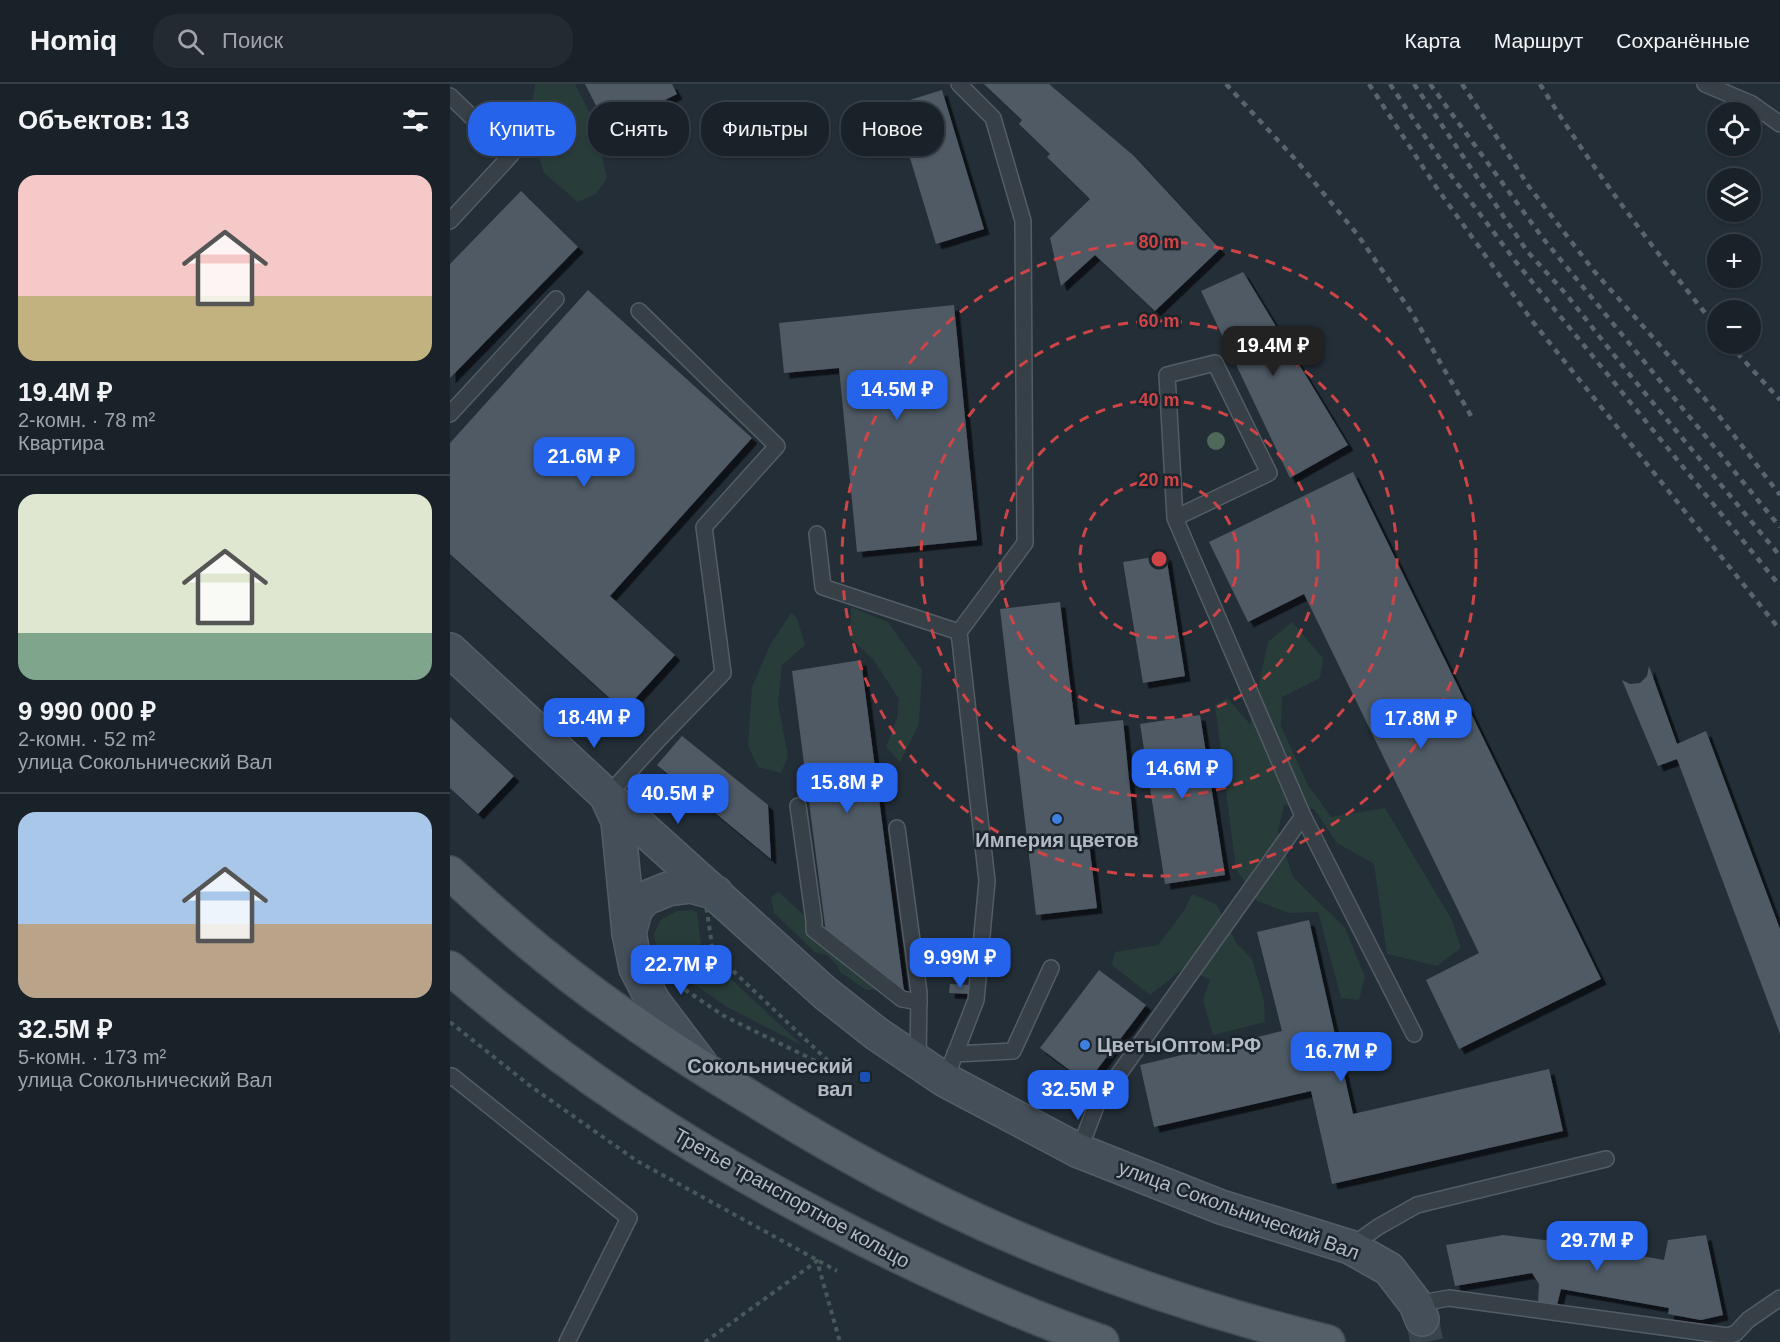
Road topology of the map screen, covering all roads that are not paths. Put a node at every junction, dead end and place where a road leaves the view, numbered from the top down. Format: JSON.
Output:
{"nodes":[{"id":1,"x":958,"y":84,"type":"edge"},
{"id":2,"x":1705,"y":84,"type":"edge"},
{"id":3,"x":450,"y":96,"type":"edge"},
{"id":4,"x":1780,"y":124,"type":"edge"},
{"id":5,"x":450,"y":221,"type":"edge"},
{"id":6,"x":556,"y":299,"type":"dead end"},
{"id":7,"x":639,"y":311,"type":"dead end"},
{"id":8,"x":450,"y":414,"type":"edge"},
{"id":9,"x":1175,"y":518,"type":"junction"},
{"id":10,"x":817,"y":534,"type":"dead end"},
{"id":11,"x":959,"y":632,"type":"junction"},
{"id":12,"x":450,"y":650,"type":"edge"},
{"id":13,"x":607,"y":796,"type":"junction"},
{"id":14,"x":798,"y":806,"type":"dead end"},
{"id":15,"x":1303,"y":816,"type":"junction"},
{"id":16,"x":897,"y":828,"type":"dead end"},
{"id":17,"x":450,"y":873,"type":"edge"},
{"id":18,"x":716,"y":893,"type":"junction"},
{"id":19,"x":629,"y":933,"type":"junction"},
{"id":20,"x":450,"y":968,"type":"edge"},
{"id":21,"x":1051,"y":968,"type":"dead end"},
{"id":22,"x":919,"y":1002,"type":"junction"},
{"id":23,"x":1414,"y":1034,"type":"dead end"},
{"id":24,"x":918,"y":1062,"type":"junction"},
{"id":25,"x":950,"y":1067,"type":"junction"},
{"id":26,"x":706,"y":1071,"type":"junction"},
{"id":27,"x":450,"y":1078,"type":"edge"},
{"id":28,"x":1080,"y":1150,"type":"junction"},
{"id":29,"x":1606,"y":1159,"type":"dead end"},
{"id":30,"x":1350,"y":1247,"type":"junction"},
{"id":31,"x":1780,"y":1298,"type":"edge"},
{"id":32,"x":1419,"y":1311,"type":"joint"},
{"id":33,"x":567,"y":1342,"type":"edge"},
{"id":34,"x":1102,"y":1342,"type":"edge"},
{"id":35,"x":1328,"y":1342,"type":"edge"}],
"edges":[{"from":1,"to":11,"type":"lane"},
{"from":2,"to":4,"type":"lane"},
{"from":3,"to":5,"type":"lane"},
{"from":6,"to":8,"type":"lane"},
{"from":7,"to":13,"type":"lane"},
{"from":9,"to":9,"type":"lane"},
{"from":9,"to":15,"type":"lane"},
{"from":10,"to":11,"type":"lane"},
{"from":11,"to":25,"type":"lane"},
{"from":12,"to":13,"type":"main road","name":"улица Сокольнический Вал"},
{"from":13,"to":18,"type":"main road","name":"улица Сокольнический Вал"},
{"from":13,"to":19,"type":"main road"},
{"from":14,"to":22,"type":"lane"},
{"from":15,"to":23,"type":"lane"},
{"from":15,"to":28,"type":"lane"},
{"from":16,"to":22,"type":"lane"},
{"from":17,"to":26,"type":"main road"},
{"from":18,"to":19,"type":"main road"},
{"from":18,"to":24,"type":"main road","name":"улица Сокольнический Вал"},
{"from":19,"to":26,"type":"main road"},
{"from":20,"to":34,"type":"main road","name":"Третье транспортное кольцо"},
{"from":21,"to":25,"type":"lane"},
{"from":22,"to":24,"type":"lane"},
{"from":24,"to":25,"type":"main road","name":"улица Сокольнический Вал"},
{"from":25,"to":28,"type":"main road","name":"улица Сокольнический Вал"},
{"from":26,"to":35,"type":"main road"},
{"from":27,"to":33,"type":"lane"},
{"from":28,"to":30,"type":"main road","name":"улица Сокольнический Вал"},
{"from":29,"to":30,"type":"lane"},
{"from":30,"to":32,"type":"main road","name":"улица Сокольнический Вал"},
{"from":31,"to":32,"type":"lane"}]}
